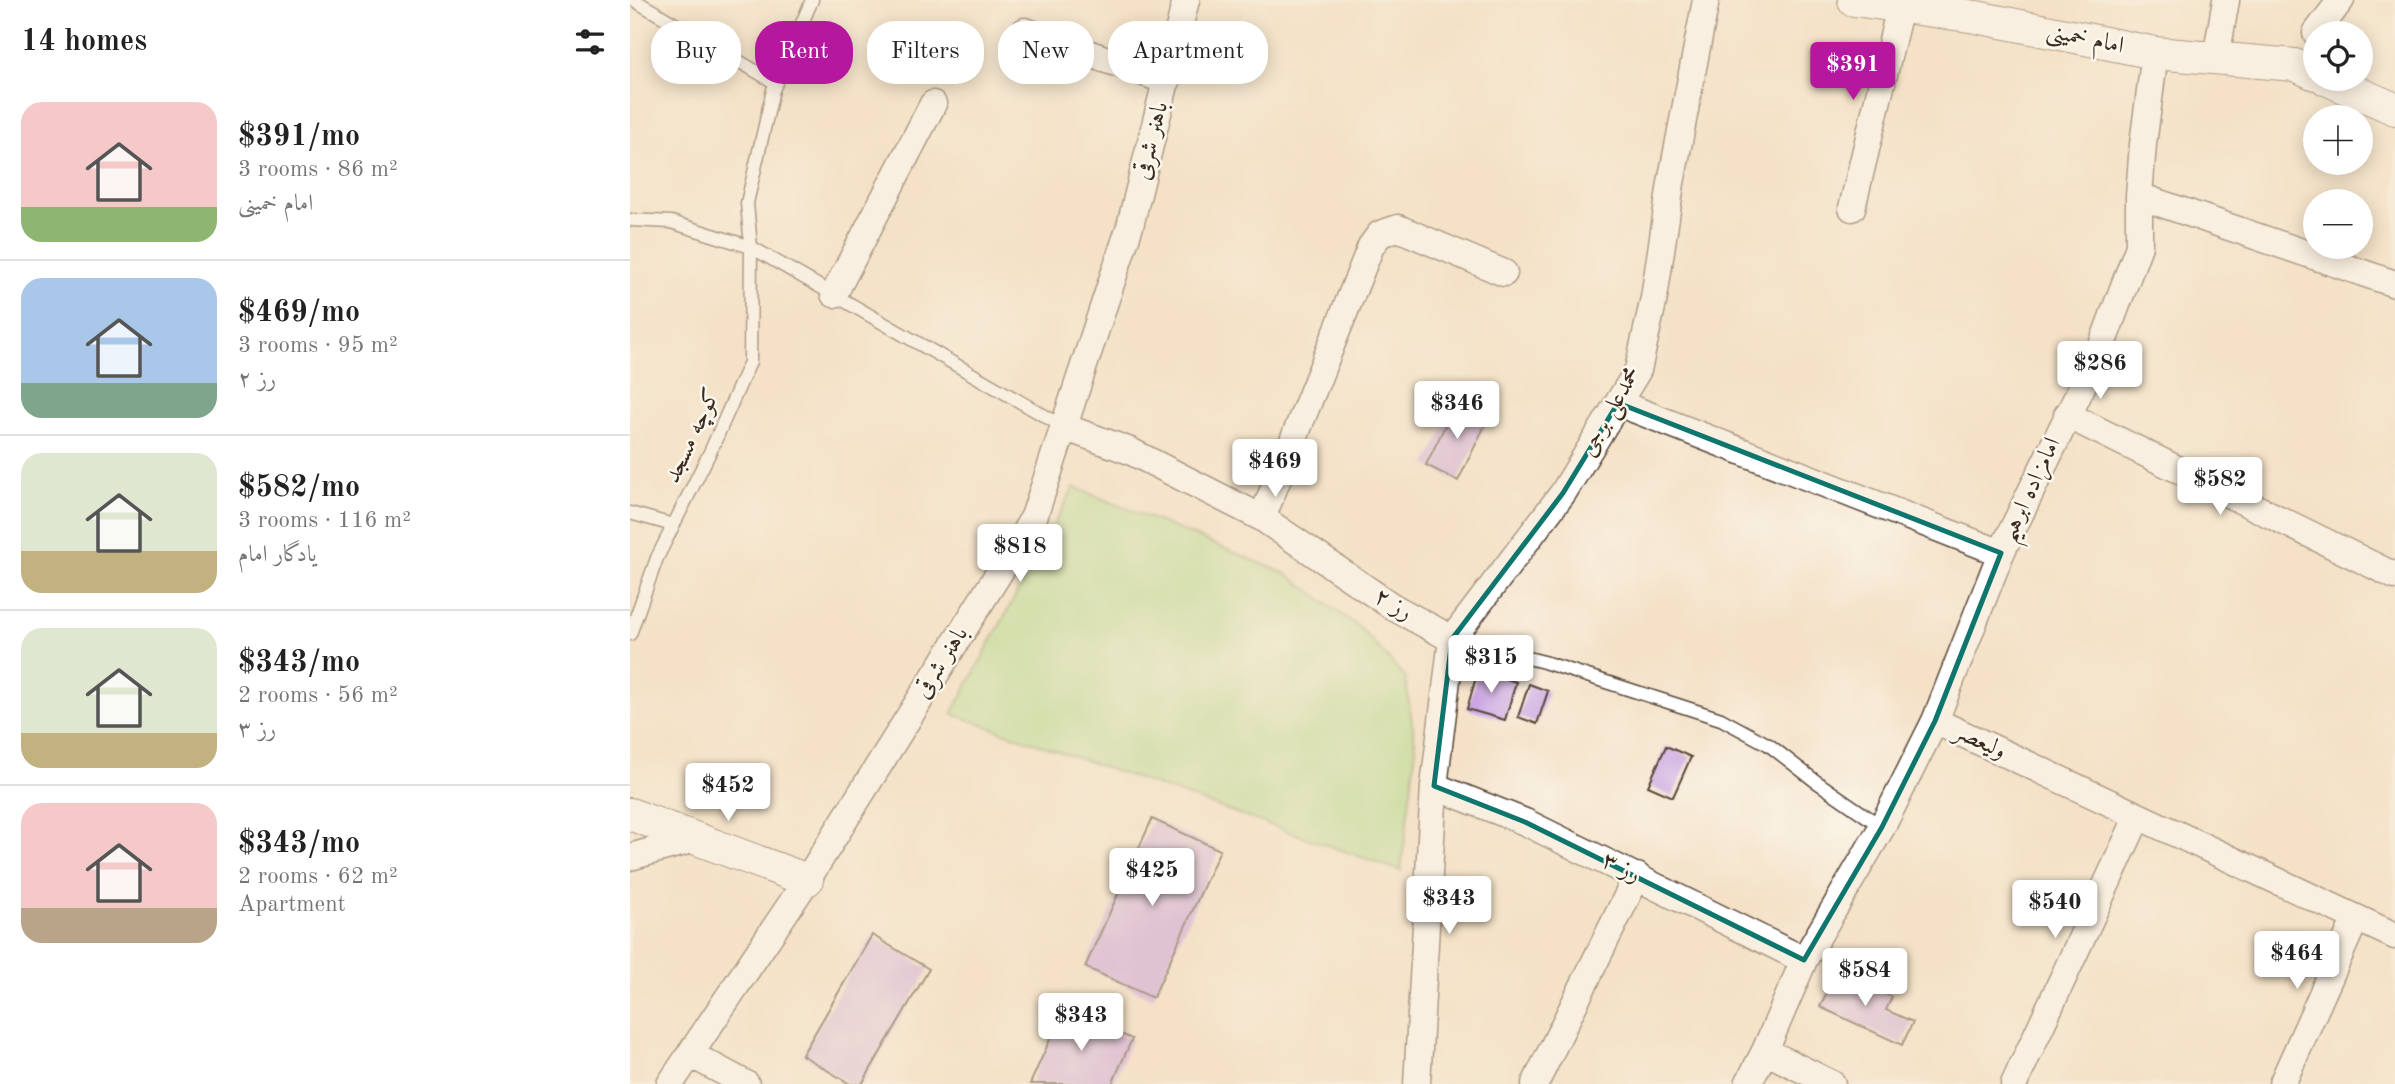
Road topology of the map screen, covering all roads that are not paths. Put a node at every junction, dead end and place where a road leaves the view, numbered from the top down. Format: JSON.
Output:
{"nodes":[{"id":1,"x":634,"y":0,"type":"edge"},
{"id":2,"x":812,"y":0,"type":"edge"},
{"id":3,"x":1186,"y":0,"type":"edge"},
{"id":4,"x":1706,"y":0,"type":"edge"},
{"id":5,"x":1854,"y":0,"type":"edge"},
{"id":6,"x":2226,"y":0,"type":"edge"},
{"id":7,"x":2341,"y":0,"type":"edge"},
{"id":8,"x":1900,"y":7,"type":"junction"},
{"id":9,"x":803,"y":21,"type":"edge"},
{"id":10,"x":1181,"y":21,"type":"edge"},
{"id":11,"x":2326,"y":21,"type":"edge"},
{"id":12,"x":2155,"y":53,"type":"junction"},
{"id":13,"x":2216,"y":58,"type":"junction"},
{"id":14,"x":2303,"y":69,"type":"edge"},
{"id":15,"x":755,"y":71,"type":"edge"},
{"id":16,"x":776,"y":84,"type":"edge"},
{"id":17,"x":1166,"y":84,"type":"edge"},
{"id":18,"x":2355,"y":91,"type":"edge"},
{"id":19,"x":933,"y":104,"type":"dead end"},
{"id":20,"x":2395,"y":108,"type":"edge"},
{"id":21,"x":2139,"y":196,"type":"junction"},
{"id":22,"x":1852,"y":208,"type":"dead end"},
{"id":23,"x":630,"y":220,"type":"edge"},
{"id":24,"x":751,"y":247,"type":"junction"},
{"id":25,"x":1504,"y":273,"type":"dead end"},
{"id":26,"x":2395,"y":284,"type":"edge"},
{"id":27,"x":834,"y":294,"type":"junction"},
{"id":28,"x":1619,"y":403,"type":"junction"},
{"id":29,"x":2067,"y":415,"type":"junction"},
{"id":30,"x":1064,"y":427,"type":"junction"},
{"id":31,"x":630,"y":513,"type":"edge"},
{"id":32,"x":1262,"y":518,"type":"junction"},
{"id":33,"x":673,"y":525,"type":"junction"},
{"id":34,"x":2001,"y":552,"type":"junction"},
{"id":35,"x":2395,"y":576,"type":"edge"},
{"id":36,"x":630,"y":634,"type":"edge"},
{"id":37,"x":1452,"y":639,"type":"junction"},
{"id":38,"x":1935,"y":720,"type":"junction"},
{"id":39,"x":1434,"y":786,"type":"junction"},
{"id":40,"x":630,"y":814,"type":"edge"},
{"id":41,"x":2138,"y":816,"type":"junction"},
{"id":42,"x":1882,"y":827,"type":"junction"},
{"id":43,"x":695,"y":839,"type":"junction"},
{"id":44,"x":630,"y":857,"type":"edge"},
{"id":45,"x":1637,"y":876,"type":"junction"},
{"id":46,"x":807,"y":880,"type":"junction"},
{"id":47,"x":2356,"y":918,"type":"junction"},
{"id":48,"x":2395,"y":936,"type":"edge"},
{"id":49,"x":1804,"y":960,"type":"junction"},
{"id":50,"x":1765,"y":1051,"type":"junction"},
{"id":51,"x":690,"y":1054,"type":"junction"},
{"id":52,"x":670,"y":1084,"type":"edge"},
{"id":53,"x":746,"y":1084,"type":"edge"},
{"id":54,"x":1417,"y":1084,"type":"edge"},
{"id":55,"x":1535,"y":1084,"type":"edge"},
{"id":56,"x":1748,"y":1084,"type":"edge"},
{"id":57,"x":1832,"y":1084,"type":"edge"},
{"id":58,"x":2014,"y":1084,"type":"edge"},
{"id":59,"x":2282,"y":1084,"type":"edge"}],
"edges":[{"from":1,"to":15,"type":"lane"},
{"from":2,"to":9,"type":"lane","name":"کوچه مسجد"},
{"from":3,"to":10,"type":"street","name":"باهنر شرقی"},
{"from":4,"to":28,"type":"street","name":"محمدعلی برجی"},
{"from":5,"to":8,"type":"street","name":"امام خمینی"},
{"from":6,"to":13,"type":"street"},
{"from":7,"to":11,"type":"street"},
{"from":8,"to":12,"type":"street","name":"امام خمینی"},
{"from":8,"to":22,"type":"street"},
{"from":12,"to":13,"type":"street","name":"امام خمینی"},
{"from":12,"to":21,"type":"street","name":"امامزاده ابرهیم"},
{"from":13,"to":14,"type":"street","name":"امام خمینی"},
{"from":16,"to":24,"type":"lane","name":"کوچه مسجد"},
{"from":17,"to":30,"type":"street","name":"باهنر شرقی"},
{"from":18,"to":20,"type":"street"},
{"from":19,"to":27,"type":"street"},
{"from":21,"to":26,"type":"street"},
{"from":21,"to":29,"type":"street","name":"امامزاده ابرهیم"},
{"from":23,"to":24,"type":"lane"},
{"from":24,"to":27,"type":"lane"},
{"from":24,"to":33,"type":"lane","name":"کوچه مسجد"},
{"from":25,"to":32,"type":"street"},
{"from":27,"to":30,"type":"lane"},
{"from":28,"to":34,"type":"street"},
{"from":28,"to":37,"type":"street","name":"محمدعلی برجی"},
{"from":29,"to":34,"type":"street","name":"امامزاده ابرهیم"},
{"from":29,"to":35,"type":"street"},
{"from":30,"to":32,"type":"street","name":"رز ۲"},
{"from":30,"to":46,"type":"street","name":"باهنر شرقی"},
{"from":31,"to":33,"type":"lane"},
{"from":32,"to":37,"type":"street","name":"رز ۲"},
{"from":33,"to":36,"type":"lane","name":"کوچه مسجد"},
{"from":34,"to":38,"type":"street","name":"امامزاده ابرهیم"},
{"from":37,"to":39,"type":"street"},
{"from":37,"to":42,"type":"lane","name":"رز ۲"},
{"from":38,"to":41,"type":"street","name":"ولیعصر"},
{"from":38,"to":42,"type":"street","name":"ولیعصر"},
{"from":39,"to":45,"type":"street","name":"رز ۳"},
{"from":39,"to":54,"type":"street"},
{"from":40,"to":43,"type":"street"},
{"from":41,"to":47,"type":"street","name":"ولیعصر"},
{"from":41,"to":58,"type":"street"},
{"from":42,"to":49,"type":"street","name":"ولیعصر"},
{"from":43,"to":44,"type":"street"},
{"from":43,"to":46,"type":"street"},
{"from":45,"to":49,"type":"street","name":"رز ۳"},
{"from":45,"to":55,"type":"street"},
{"from":46,"to":51,"type":"street","name":"باهنر شرقی"},
{"from":47,"to":48,"type":"street","name":"ولیعصر"},
{"from":47,"to":59,"type":"street"},
{"from":49,"to":50,"type":"street","name":"ولیعصر"},
{"from":50,"to":56,"type":"street","name":"ولیعصر"},
{"from":50,"to":57,"type":"street"},
{"from":51,"to":52,"type":"street","name":"باهنر شرقی"},
{"from":51,"to":53,"type":"street"}]}
